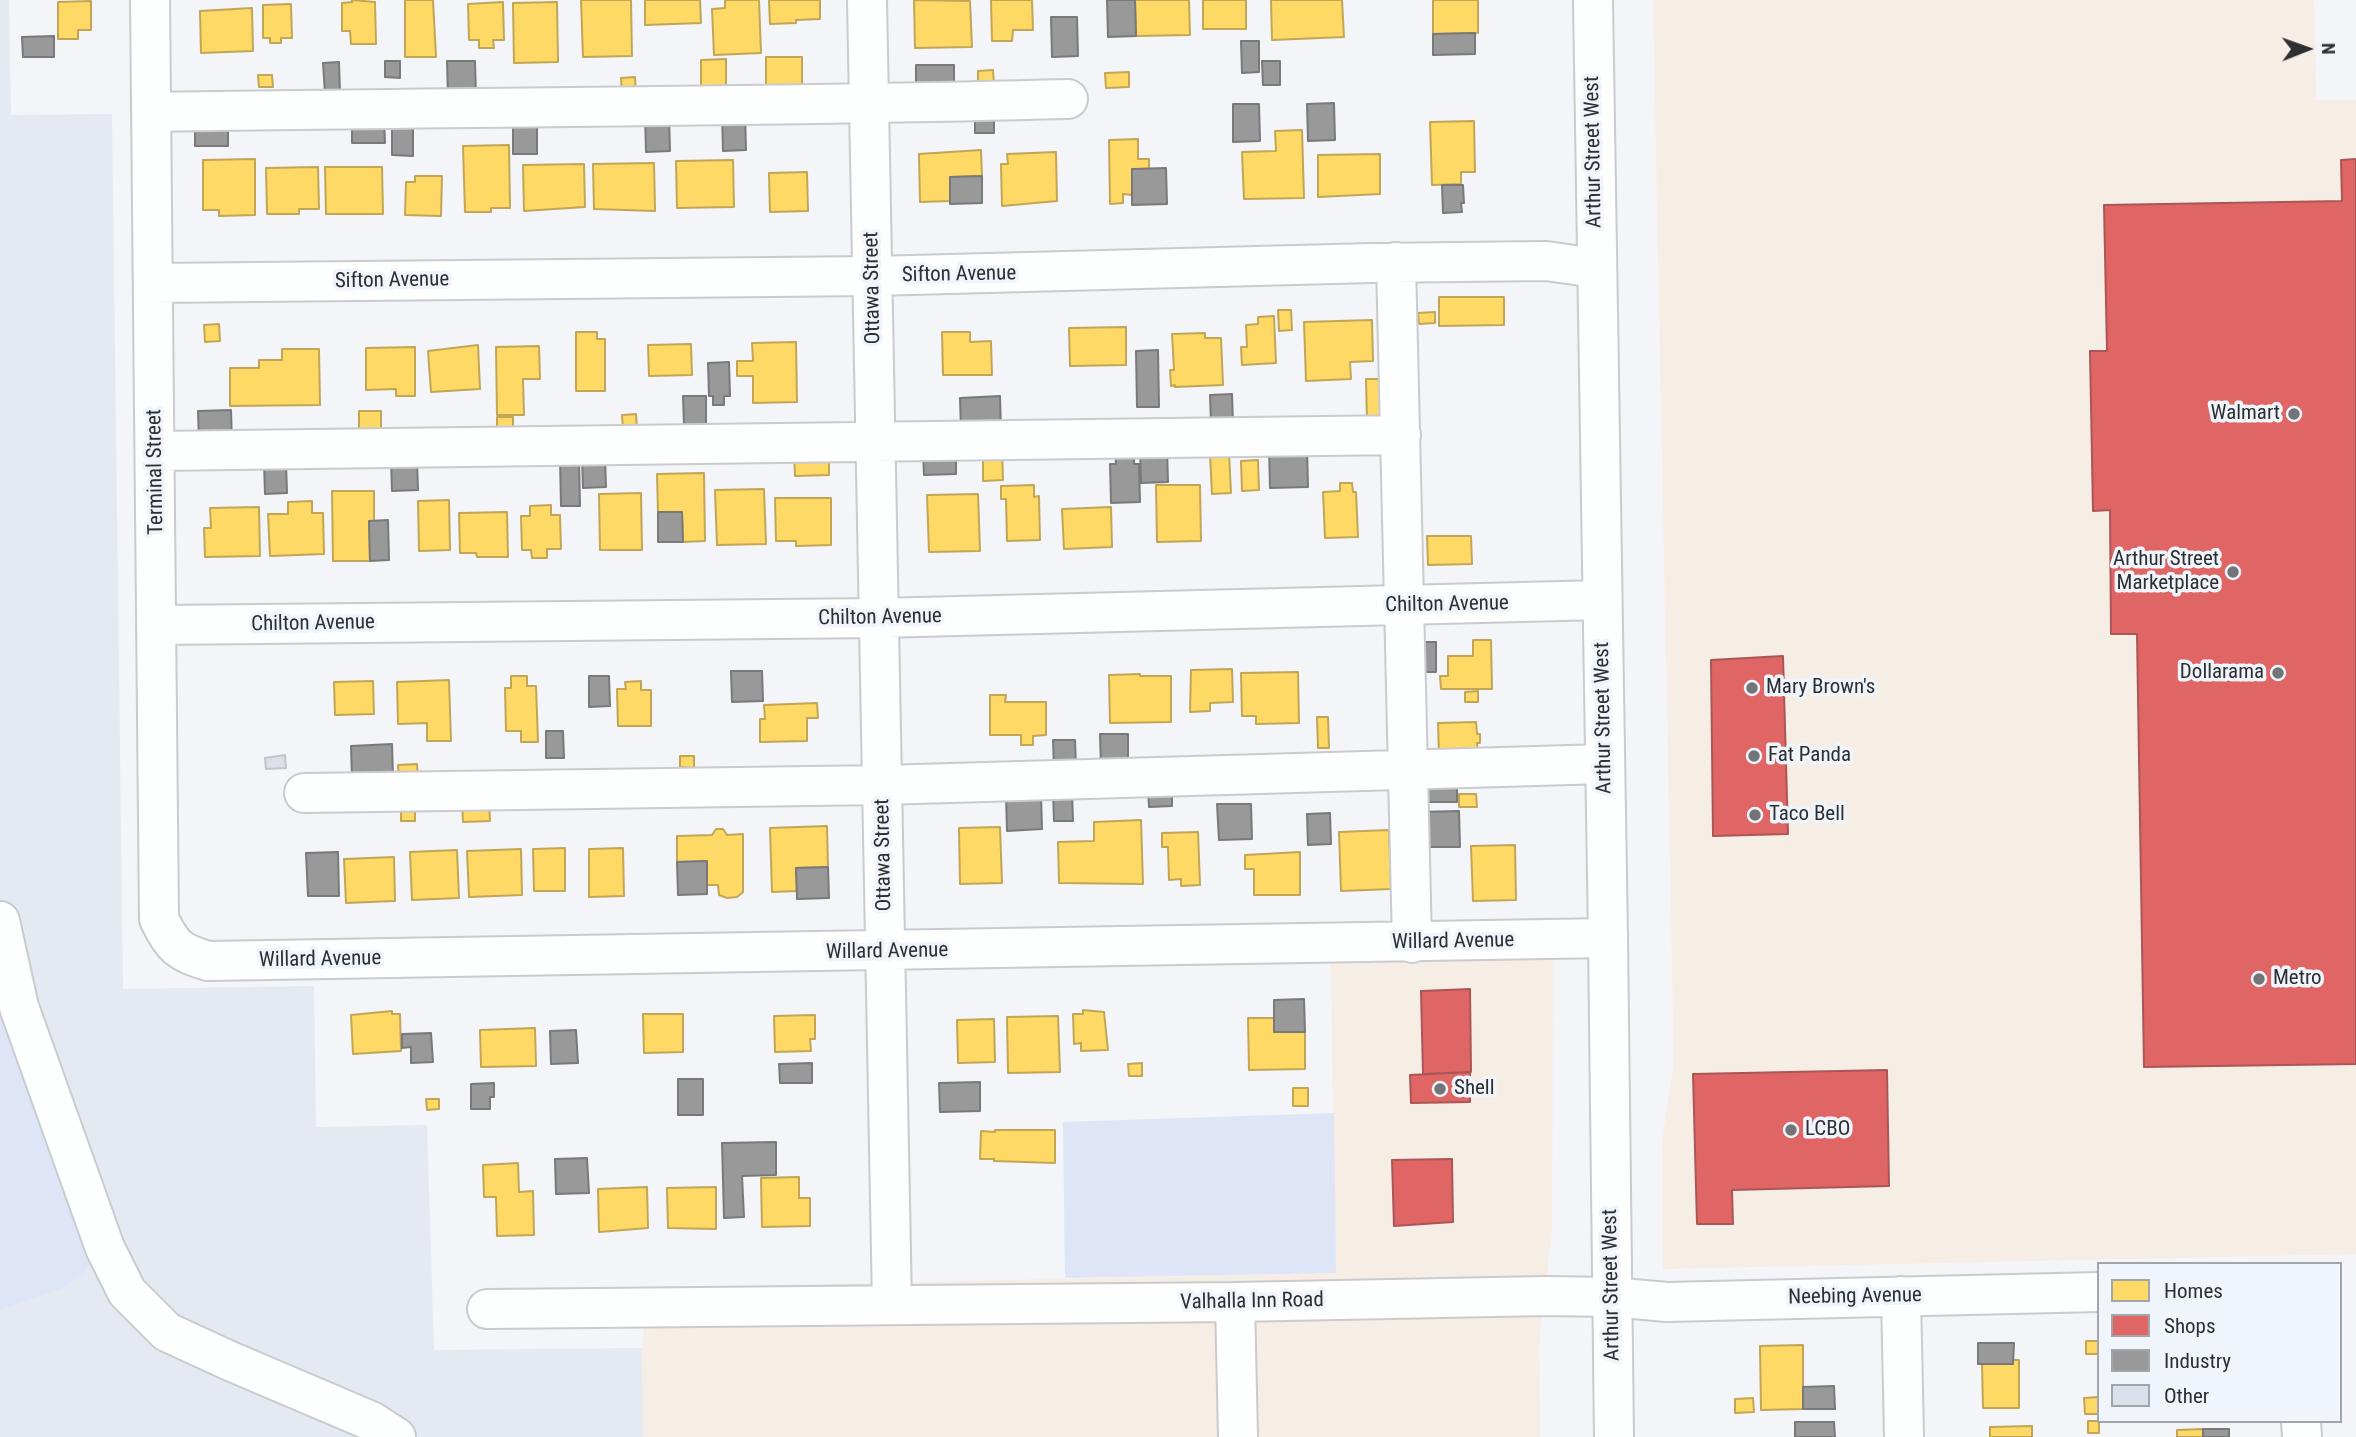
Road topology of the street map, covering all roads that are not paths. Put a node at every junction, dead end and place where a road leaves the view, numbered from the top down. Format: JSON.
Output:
{"nodes":[{"id":1,"x":150,"y":0,"type":"edge"},
{"id":2,"x":867,"y":0,"type":"edge"},
{"id":3,"x":1593,"y":0,"type":"edge"},
{"id":4,"x":1068,"y":99,"type":"dead end"},
{"id":5,"x":869,"y":104,"type":"junction"},
{"id":6,"x":151,"y":112,"type":"junction"},
{"id":7,"x":1396,"y":262,"type":"junction"},
{"id":8,"x":1596,"y":268,"type":"junction"},
{"id":9,"x":873,"y":276,"type":"junction"},
{"id":10,"x":154,"y":283,"type":"junction"},
{"id":11,"x":1401,"y":435,"type":"junction"},
{"id":12,"x":876,"y":443,"type":"junction"},
{"id":13,"x":156,"y":451,"type":"junction"},
{"id":14,"x":1602,"y":600,"type":"junction"},
{"id":15,"x":1405,"y":606,"type":"junction"},
{"id":16,"x":878,"y":618,"type":"junction"},
{"id":17,"x":158,"y":625,"type":"junction"},
{"id":18,"x":1605,"y":764,"type":"junction"},
{"id":19,"x":1408,"y":770,"type":"junction"},
{"id":20,"x":882,"y":785,"type":"junction"},
{"id":21,"x":304,"y":793,"type":"dead end"},
{"id":22,"x":0,"y":921,"type":"edge"},
{"id":23,"x":1608,"y":938,"type":"junction"},
{"id":24,"x":170,"y":942,"type":"joint"},
{"id":25,"x":1412,"y":943,"type":"junction"},
{"id":26,"x":887,"y":951,"type":"junction"},
{"id":27,"x":2097,"y":1293,"type":"edge"},
{"id":28,"x":1901,"y":1296,"type":"junction"},
{"id":29,"x":1611,"y":1297,"type":"junction"},
{"id":30,"x":1235,"y":1302,"type":"junction"},
{"id":31,"x":892,"y":1304,"type":"junction"},
{"id":32,"x":487,"y":1309,"type":"dead end"},
{"id":33,"x":396,"y":1437,"type":"edge"},
{"id":34,"x":1238,"y":1437,"type":"edge"},
{"id":35,"x":1614,"y":1437,"type":"edge"},
{"id":36,"x":1904,"y":1437,"type":"edge"}],
"edges":[{"from":1,"to":6,"type":"street","name":"Terminal Street"},
{"from":2,"to":5,"type":"street","name":"Ottawa Street"},
{"from":3,"to":8,"type":"street","name":"Arthur Street West"},
{"from":4,"to":5,"type":"street"},
{"from":5,"to":6,"type":"street"},
{"from":5,"to":9,"type":"street","name":"Ottawa Street"},
{"from":6,"to":10,"type":"street","name":"Terminal Street"},
{"from":7,"to":8,"type":"street","name":"Sifton Avenue"},
{"from":7,"to":9,"type":"street","name":"Sifton Avenue"},
{"from":7,"to":11,"type":"street"},
{"from":8,"to":14,"type":"street","name":"Arthur Street West"},
{"from":9,"to":10,"type":"street","name":"Sifton Avenue"},
{"from":9,"to":12,"type":"street","name":"Ottawa Street"},
{"from":10,"to":13,"type":"street","name":"Terminal Street"},
{"from":11,"to":12,"type":"street"},
{"from":11,"to":15,"type":"street"},
{"from":12,"to":13,"type":"street"},
{"from":12,"to":16,"type":"street","name":"Ottawa Street"},
{"from":13,"to":17,"type":"street","name":"Terminal Street"},
{"from":14,"to":15,"type":"street","name":"Chilton Avenue"},
{"from":14,"to":18,"type":"street","name":"Arthur Street West"},
{"from":15,"to":16,"type":"street","name":"Chilton Avenue"},
{"from":15,"to":19,"type":"street"},
{"from":16,"to":17,"type":"street","name":"Chilton Avenue"},
{"from":16,"to":20,"type":"street","name":"Ottawa Street"},
{"from":17,"to":24,"type":"street","name":"Terminal Street"},
{"from":18,"to":19,"type":"street"},
{"from":18,"to":23,"type":"street","name":"Arthur Street West"},
{"from":19,"to":20,"type":"street"},
{"from":19,"to":25,"type":"street"},
{"from":20,"to":21,"type":"street"},
{"from":20,"to":26,"type":"street","name":"Ottawa Street"},
{"from":22,"to":33,"type":"street"},
{"from":23,"to":25,"type":"street","name":"Willard Avenue"},
{"from":23,"to":29,"type":"street","name":"Arthur Street West"},
{"from":24,"to":26,"type":"street","name":"Willard Avenue"},
{"from":25,"to":26,"type":"street","name":"Willard Avenue"},
{"from":26,"to":31,"type":"street","name":"Ottawa Street"},
{"from":27,"to":28,"type":"street","name":"Neebing Avenue"},
{"from":28,"to":29,"type":"street","name":"Neebing Avenue"},
{"from":28,"to":36,"type":"street"},
{"from":29,"to":30,"type":"street","name":"Valhalla Inn Road"},
{"from":29,"to":35,"type":"street","name":"Arthur Street West"},
{"from":30,"to":31,"type":"street","name":"Valhalla Inn Road"},
{"from":30,"to":34,"type":"street"},
{"from":31,"to":32,"type":"street"}]}
